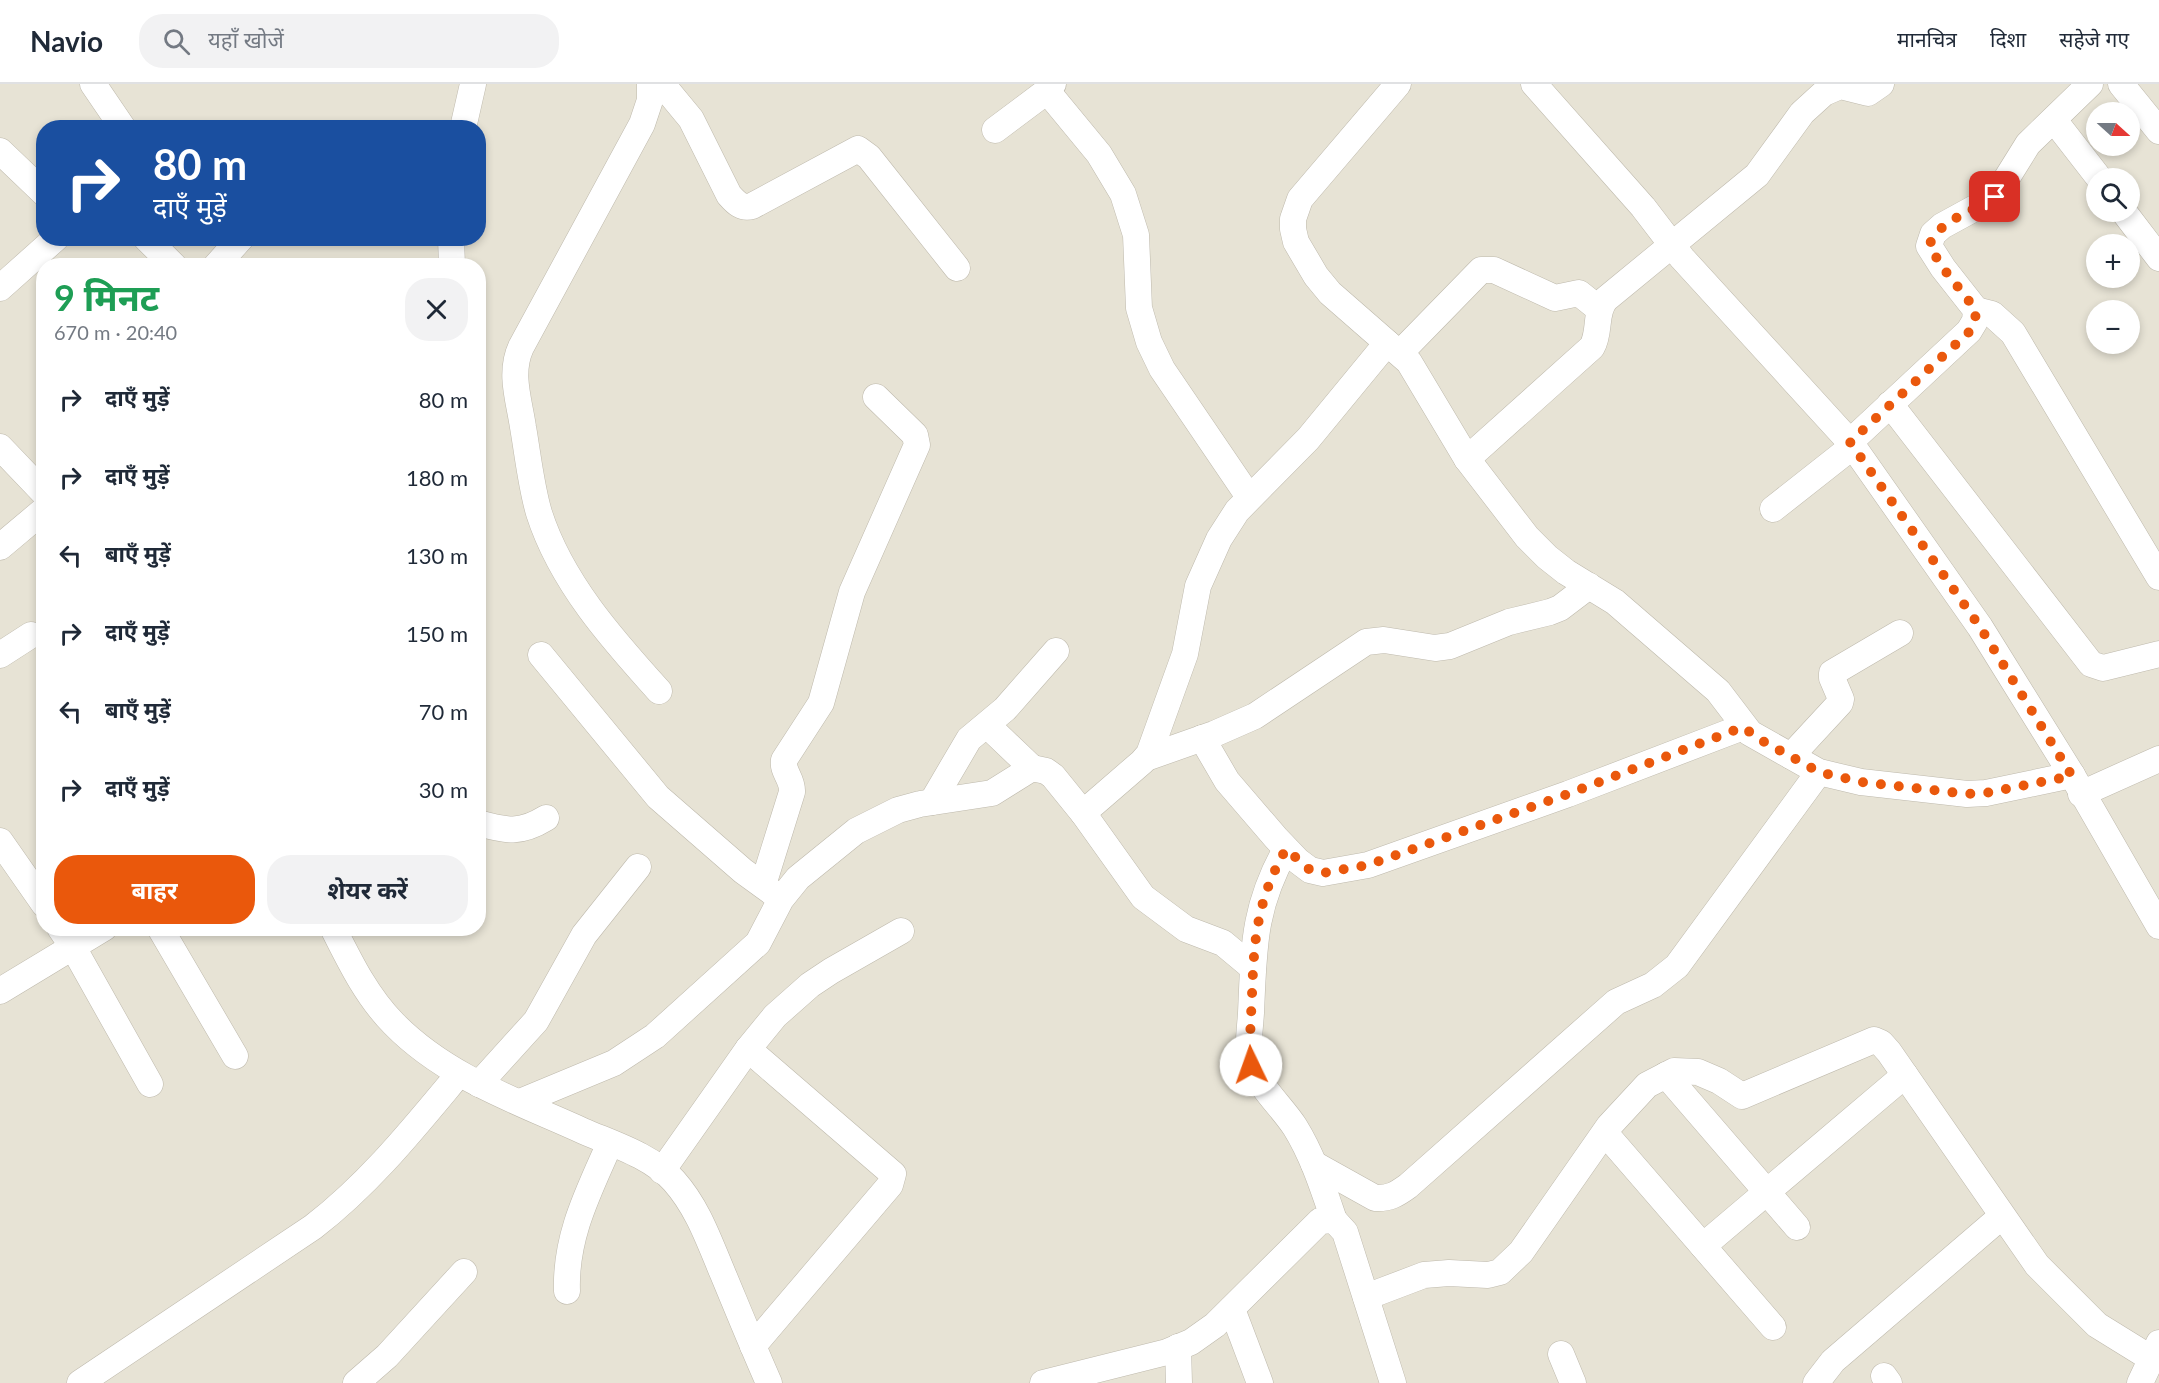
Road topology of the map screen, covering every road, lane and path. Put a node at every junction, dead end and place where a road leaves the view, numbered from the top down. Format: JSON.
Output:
{"nodes":[{"id":1,"x":93,"y":84,"type":"edge"},
{"id":2,"x":473,"y":84,"type":"edge"},
{"id":3,"x":650,"y":84,"type":"edge"},
{"id":4,"x":662,"y":84,"type":"edge"},
{"id":5,"x":1398,"y":84,"type":"edge"},
{"id":6,"x":1534,"y":84,"type":"edge"},
{"id":7,"x":1881,"y":84,"type":"edge"},
{"id":8,"x":2090,"y":84,"type":"edge"},
{"id":9,"x":2121,"y":84,"type":"edge"},
{"id":10,"x":1050,"y":88,"type":"edge"},
{"id":11,"x":118,"y":120,"type":"edge"},
{"id":12,"x":465,"y":120,"type":"edge"},
{"id":13,"x":2054,"y":120,"type":"junction"},
{"id":14,"x":995,"y":130,"type":"dead end"},
{"id":15,"x":2159,"y":131,"type":"edge"},
{"id":16,"x":0,"y":151,"type":"edge"},
{"id":17,"x":2090,"y":168,"type":"edge"},
{"id":18,"x":36,"y":185,"type":"edge"},
{"id":19,"x":2132,"y":222,"type":"edge"},
{"id":20,"x":1670,"y":244,"type":"junction"},
{"id":21,"x":154,"y":246,"type":"edge"},
{"id":22,"x":234,"y":246,"type":"edge"},
{"id":23,"x":166,"y":258,"type":"edge"},
{"id":24,"x":223,"y":258,"type":"edge"},
{"id":25,"x":2159,"y":258,"type":"edge"},
{"id":26,"x":36,"y":262,"type":"edge"},
{"id":27,"x":957,"y":268,"type":"dead end"},
{"id":28,"x":0,"y":288,"type":"edge"},
{"id":29,"x":1599,"y":309,"type":"junction"},
{"id":30,"x":1976,"y":310,"type":"junction"},
{"id":31,"x":1394,"y":348,"type":"junction"},
{"id":32,"x":876,"y":397,"type":"dead end"},
{"id":33,"x":1890,"y":404,"type":"junction"},
{"id":34,"x":1852,"y":444,"type":"junction"},
{"id":35,"x":0,"y":447,"type":"edge"},
{"id":36,"x":1467,"y":459,"type":"junction"},
{"id":37,"x":36,"y":485,"type":"edge"},
{"id":38,"x":1249,"y":497,"type":"junction"},
{"id":39,"x":1773,"y":509,"type":"dead end"},
{"id":40,"x":36,"y":517,"type":"edge"},
{"id":41,"x":0,"y":548,"type":"edge"},
{"id":42,"x":2159,"y":577,"type":"edge"},
{"id":43,"x":1589,"y":585,"type":"junction"},
{"id":44,"x":1900,"y":633,"type":"dead end"},
{"id":45,"x":31,"y":635,"type":"dead end"},
{"id":46,"x":1056,"y":651,"type":"dead end"},
{"id":47,"x":2159,"y":654,"type":"edge"},
{"id":48,"x":0,"y":655,"type":"edge"},
{"id":49,"x":541,"y":655,"type":"dead end"},
{"id":50,"x":659,"y":691,"type":"dead end"},
{"id":51,"x":987,"y":725,"type":"junction"},
{"id":52,"x":1743,"y":727,"type":"junction"},
{"id":53,"x":1202,"y":738,"type":"junction"},
{"id":54,"x":1791,"y":756,"type":"junction"},
{"id":55,"x":1146,"y":758,"type":"junction"},
{"id":56,"x":2158,"y":758,"type":"edge"},
{"id":57,"x":1032,"y":768,"type":"junction"},
{"id":58,"x":1819,"y":772,"type":"junction"},
{"id":59,"x":2077,"y":784,"type":"junction"},
{"id":60,"x":932,"y":802,"type":"junction"},
{"id":61,"x":1083,"y":813,"type":"junction"},
{"id":62,"x":546,"y":818,"type":"dead end"},
{"id":63,"x":486,"y":825,"type":"edge"},
{"id":64,"x":0,"y":841,"type":"edge"},
{"id":65,"x":1286,"y":849,"type":"junction"},
{"id":66,"x":638,"y":867,"type":"dead end"},
{"id":67,"x":772,"y":892,"type":"junction"},
{"id":68,"x":36,"y":893,"type":"edge"},
{"id":69,"x":2159,"y":926,"type":"edge"},
{"id":70,"x":901,"y":931,"type":"dead end"},
{"id":71,"x":165,"y":936,"type":"edge"},
{"id":72,"x":337,"y":936,"type":"edge"},
{"id":73,"x":67,"y":938,"type":"edge"},
{"id":74,"x":1253,"y":968,"type":"junction"},
{"id":75,"x":0,"y":991,"type":"edge"},
{"id":76,"x":748,"y":1049,"type":"junction"},
{"id":77,"x":235,"y":1056,"type":"dead end"},
{"id":78,"x":1666,"y":1075,"type":"junction"},
{"id":79,"x":1905,"y":1075,"type":"junction"},
{"id":80,"x":469,"y":1079,"type":"junction"},
{"id":81,"x":150,"y":1084,"type":"dead end"},
{"id":82,"x":520,"y":1102,"type":"junction"},
{"id":83,"x":1605,"y":1133,"type":"junction"},
{"id":84,"x":610,"y":1143,"type":"junction"},
{"id":85,"x":1314,"y":1164,"type":"junction"},
{"id":86,"x":662,"y":1172,"type":"junction"},
{"id":87,"x":1766,"y":1191,"type":"junction"},
{"id":88,"x":2002,"y":1216,"type":"junction"},
{"id":89,"x":1335,"y":1220,"type":"junction"},
{"id":90,"x":1797,"y":1227,"type":"dead end"},
{"id":91,"x":1703,"y":1246,"type":"junction"},
{"id":92,"x":464,"y":1272,"type":"dead end"},
{"id":93,"x":567,"y":1291,"type":"dead end"},
{"id":94,"x":1366,"y":1298,"type":"junction"},
{"id":95,"x":1232,"y":1309,"type":"junction"},
{"id":96,"x":1773,"y":1327,"type":"dead end"},
{"id":97,"x":753,"y":1346,"type":"junction"},
{"id":98,"x":1178,"y":1347,"type":"junction"},
{"id":99,"x":2155,"y":1351,"type":"edge"},
{"id":100,"x":1561,"y":1354,"type":"dead end"},
{"id":101,"x":1079,"y":1378,"type":"edge"},
{"id":102,"x":80,"y":1383,"type":"edge"},
{"id":103,"x":356,"y":1383,"type":"edge"},
{"id":104,"x":768,"y":1383,"type":"edge"},
{"id":105,"x":1043,"y":1383,"type":"edge"},
{"id":106,"x":1179,"y":1383,"type":"edge"},
{"id":107,"x":1260,"y":1383,"type":"edge"},
{"id":108,"x":1393,"y":1383,"type":"edge"},
{"id":109,"x":1573,"y":1383,"type":"edge"},
{"id":110,"x":1816,"y":1383,"type":"edge"},
{"id":111,"x":2140,"y":1383,"type":"edge"}],
"edges":[{"from":1,"to":11,"type":"street"},
{"from":2,"to":12,"type":"street"},
{"from":3,"to":50,"type":"street"},
{"from":4,"to":27,"type":"street"},
{"from":5,"to":31,"type":"street"},
{"from":6,"to":20,"type":"street"},
{"from":7,"to":20,"type":"street"},
{"from":8,"to":13,"type":"street"},
{"from":9,"to":15,"type":"street"},
{"from":10,"to":14,"type":"street"},
{"from":10,"to":38,"type":"street"},
{"from":13,"to":17,"type":"street"},
{"from":13,"to":30,"type":"street"},
{"from":16,"to":18,"type":"street"},
{"from":19,"to":25,"type":"street"},
{"from":20,"to":29,"type":"street"},
{"from":20,"to":34,"type":"street"},
{"from":21,"to":23,"type":"street"},
{"from":22,"to":24,"type":"street"},
{"from":26,"to":28,"type":"street"},
{"from":29,"to":31,"type":"street"},
{"from":29,"to":36,"type":"street"},
{"from":30,"to":33,"type":"street"},
{"from":30,"to":42,"type":"street"},
{"from":31,"to":36,"type":"street"},
{"from":31,"to":38,"type":"street"},
{"from":32,"to":67,"type":"street"},
{"from":33,"to":34,"type":"street"},
{"from":33,"to":47,"type":"street"},
{"from":34,"to":39,"type":"street"},
{"from":34,"to":59,"type":"street"},
{"from":35,"to":37,"type":"street"},
{"from":36,"to":43,"type":"street"},
{"from":38,"to":55,"type":"street"},
{"from":40,"to":41,"type":"street"},
{"from":43,"to":52,"type":"street"},
{"from":43,"to":53,"type":"street"},
{"from":44,"to":54,"type":"street"},
{"from":45,"to":48,"type":"street"},
{"from":46,"to":51,"type":"street"},
{"from":49,"to":67,"type":"street"},
{"from":51,"to":57,"type":"street"},
{"from":51,"to":60,"type":"street"},
{"from":52,"to":54,"type":"street"},
{"from":52,"to":65,"type":"street"},
{"from":53,"to":55,"type":"street"},
{"from":53,"to":65,"type":"street"},
{"from":54,"to":58,"type":"street"},
{"from":55,"to":61,"type":"street"},
{"from":56,"to":59,"type":"street"},
{"from":57,"to":60,"type":"street"},
{"from":57,"to":61,"type":"street"},
{"from":58,"to":59,"type":"street"},
{"from":58,"to":85,"type":"street"},
{"from":59,"to":69,"type":"street"},
{"from":60,"to":67,"type":"street"},
{"from":61,"to":74,"type":"street"},
{"from":62,"to":63,"type":"street"},
{"from":64,"to":68,"type":"street"},
{"from":65,"to":74,"type":"street"},
{"from":66,"to":80,"type":"street"},
{"from":67,"to":82,"type":"street"},
{"from":70,"to":76,"type":"street"},
{"from":71,"to":77,"type":"street"},
{"from":72,"to":80,"type":"street"},
{"from":73,"to":75,"type":"street"},
{"from":73,"to":81,"type":"street"},
{"from":74,"to":85,"type":"street"},
{"from":76,"to":86,"type":"street"},
{"from":76,"to":97,"type":"street"},
{"from":78,"to":79,"type":"street"},
{"from":78,"to":83,"type":"street"},
{"from":78,"to":87,"type":"street"},
{"from":79,"to":87,"type":"street"},
{"from":79,"to":88,"type":"street"},
{"from":80,"to":82,"type":"street"},
{"from":80,"to":102,"type":"street"},
{"from":82,"to":84,"type":"street"},
{"from":83,"to":91,"type":"street"},
{"from":83,"to":94,"type":"street"},
{"from":84,"to":86,"type":"street"},
{"from":84,"to":93,"type":"street"},
{"from":85,"to":89,"type":"street"},
{"from":86,"to":97,"type":"street"},
{"from":87,"to":90,"type":"street"},
{"from":87,"to":91,"type":"street"},
{"from":88,"to":99,"type":"street"},
{"from":88,"to":110,"type":"street"},
{"from":89,"to":94,"type":"street"},
{"from":89,"to":95,"type":"street"},
{"from":91,"to":96,"type":"street"},
{"from":92,"to":103,"type":"street"},
{"from":94,"to":108,"type":"street"},
{"from":95,"to":98,"type":"street"},
{"from":95,"to":107,"type":"street"},
{"from":97,"to":104,"type":"street"},
{"from":98,"to":101,"type":"street"},
{"from":98,"to":106,"type":"street"},
{"from":99,"to":111,"type":"street"},
{"from":100,"to":109,"type":"street"},
{"from":101,"to":105,"type":"street"}]}
